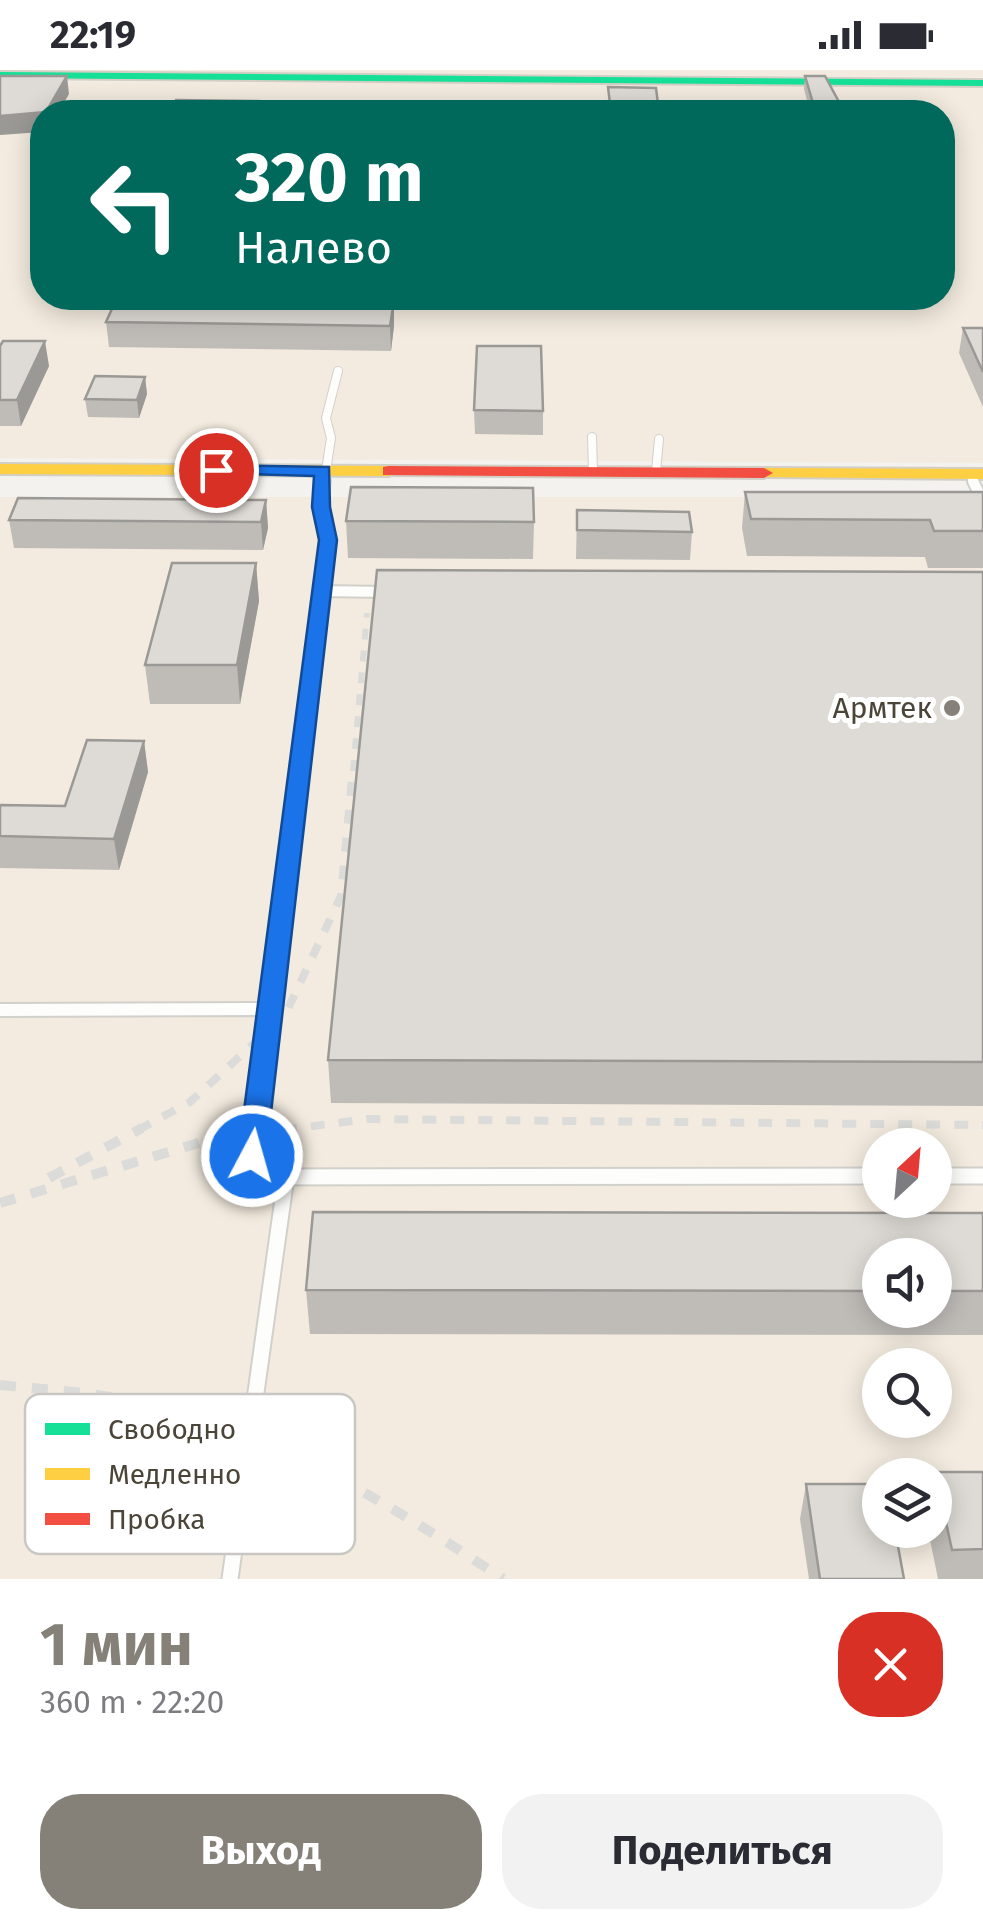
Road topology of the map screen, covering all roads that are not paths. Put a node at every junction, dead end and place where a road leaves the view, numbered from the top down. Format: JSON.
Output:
{"nodes":[{"id":1,"x":1,"y":74,"type":"edge"},
{"id":2,"x":983,"y":83,"type":"edge"},
{"id":3,"x":338,"y":370,"type":"dead end"},
{"id":4,"x":592,"y":437,"type":"dead end"},
{"id":5,"x":660,"y":439,"type":"dead end"},
{"id":6,"x":0,"y":469,"type":"edge"},
{"id":7,"x":323,"y":470,"type":"junction"},
{"id":8,"x":593,"y":472,"type":"junction"},
{"id":9,"x":656,"y":472,"type":"junction"},
{"id":10,"x":976,"y":474,"type":"edge"},
{"id":11,"x":983,"y":502,"type":"edge"},
{"id":12,"x":321,"y":591,"type":"junction"},
{"id":13,"x":399,"y":592,"type":"edge"},
{"id":14,"x":268,"y":1009,"type":"junction"},
{"id":15,"x":0,"y":1010,"type":"edge"},
{"id":16,"x":862,"y":1176,"type":"edge"},
{"id":17,"x":952,"y":1176,"type":"edge"},
{"id":18,"x":983,"y":1176,"type":"edge"},
{"id":19,"x":286,"y":1177,"type":"junction"},
{"id":20,"x":256,"y":1394,"type":"edge"},
{"id":21,"x":233,"y":1554,"type":"edge"},
{"id":22,"x":230,"y":1579,"type":"edge"}],
"edges":[{"from":1,"to":2,"type":"street"},
{"from":3,"to":7,"type":"lane"},
{"from":4,"to":8,"type":"lane"},
{"from":5,"to":9,"type":"lane"},
{"from":6,"to":7,"type":"street"},
{"from":7,"to":8,"type":"street"},
{"from":7,"to":12,"type":"lane"},
{"from":8,"to":9,"type":"street"},
{"from":9,"to":10,"type":"street"},
{"from":10,"to":11,"type":"lane"},
{"from":12,"to":13,"type":"lane"},
{"from":12,"to":14,"type":"lane"},
{"from":14,"to":15,"type":"lane"},
{"from":14,"to":19,"type":"lane"},
{"from":16,"to":19,"type":"lane"},
{"from":17,"to":18,"type":"lane"},
{"from":19,"to":20,"type":"lane"},
{"from":21,"to":22,"type":"lane"}]}
